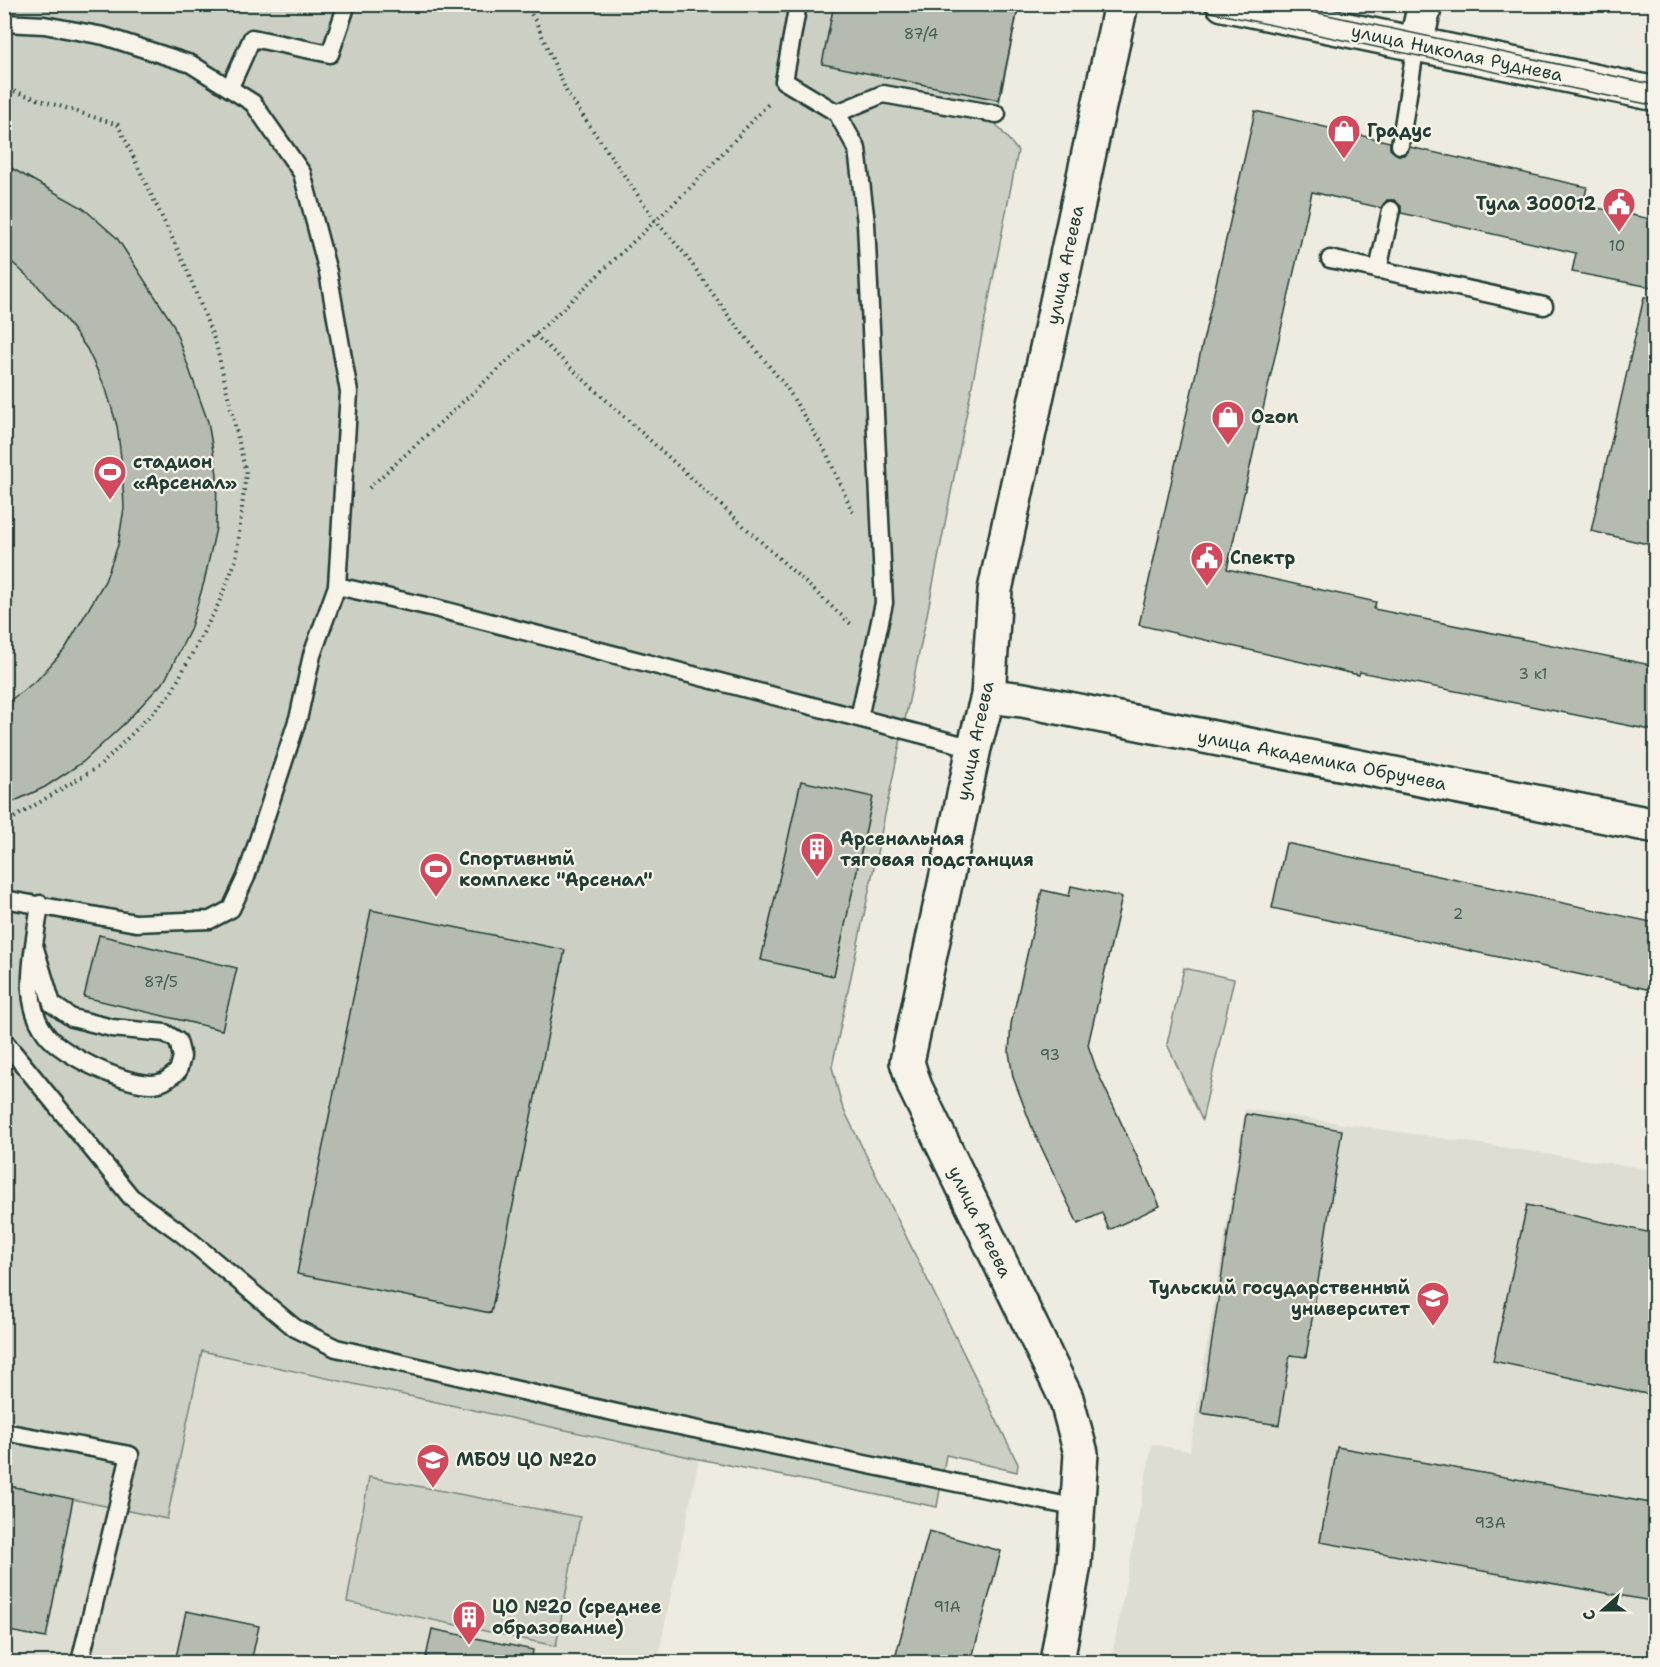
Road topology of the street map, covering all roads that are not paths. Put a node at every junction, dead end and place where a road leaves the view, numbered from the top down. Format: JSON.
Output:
{"nodes":[{"id":1,"x":346,"y":4,"type":"edge"},
{"id":2,"x":798,"y":4,"type":"edge"},
{"id":3,"x":1121,"y":4,"type":"edge"},
{"id":4,"x":1223,"y":4,"type":"edge"},
{"id":5,"x":1425,"y":4,"type":"edge"},
{"id":6,"x":4,"y":23,"type":"edge"},
{"id":7,"x":1416,"y":44,"type":"junction"},
{"id":8,"x":230,"y":87,"type":"junction"},
{"id":9,"x":1656,"y":94,"type":"edge"},
{"id":10,"x":837,"y":113,"type":"junction"},
{"id":11,"x":997,"y":114,"type":"dead end"},
{"id":12,"x":1400,"y":145,"type":"dead end"},
{"id":13,"x":1390,"y":210,"type":"dead end"},
{"id":14,"x":1330,"y":259,"type":"dead end"},
{"id":15,"x":1378,"y":270,"type":"junction"},
{"id":16,"x":1544,"y":306,"type":"dead end"},
{"id":17,"x":337,"y":586,"type":"junction"},
{"id":18,"x":988,"y":696,"type":"junction"},
{"id":19,"x":859,"y":717,"type":"junction"},
{"id":20,"x":974,"y":748,"type":"junction"},
{"id":21,"x":1656,"y":826,"type":"edge"},
{"id":22,"x":4,"y":900,"type":"edge"},
{"id":23,"x":40,"y":904,"type":"junction"},
{"id":24,"x":34,"y":945,"type":"junction"},
{"id":25,"x":4,"y":1041,"type":"edge"},
{"id":26,"x":4,"y":1432,"type":"edge"},
{"id":27,"x":1078,"y":1509,"type":"junction"},
{"id":28,"x":80,"y":1662,"type":"edge"},
{"id":29,"x":1057,"y":1662,"type":"edge"}],
"edges":[{"from":1,"to":8,"type":"lane"},
{"from":2,"to":10,"type":"lane"},
{"from":3,"to":18,"type":"street","name":"улица Агеева"},
{"from":4,"to":7,"type":"street","name":"улица Николая Руднева"},
{"from":5,"to":7,"type":"street"},
{"from":6,"to":8,"type":"lane"},
{"from":7,"to":9,"type":"street","name":"улица Николая Руднева"},
{"from":7,"to":12,"type":"lane"},
{"from":8,"to":17,"type":"lane"},
{"from":10,"to":11,"type":"lane"},
{"from":10,"to":19,"type":"lane"},
{"from":13,"to":15,"type":"lane"},
{"from":14,"to":15,"type":"lane"},
{"from":15,"to":16,"type":"lane"},
{"from":17,"to":19,"type":"lane"},
{"from":17,"to":23,"type":"lane"},
{"from":18,"to":20,"type":"street","name":"улица Агеева"},
{"from":18,"to":21,"type":"street","name":"улица Академика Обручева"},
{"from":19,"to":20,"type":"lane"},
{"from":20,"to":27,"type":"street","name":"улица Агеева"},
{"from":22,"to":23,"type":"lane"},
{"from":23,"to":24,"type":"lane"},
{"from":24,"to":24,"type":"lane"},
{"from":25,"to":27,"type":"lane"},
{"from":26,"to":28,"type":"lane"},
{"from":27,"to":29,"type":"street","name":"улица Агеева"}]}
